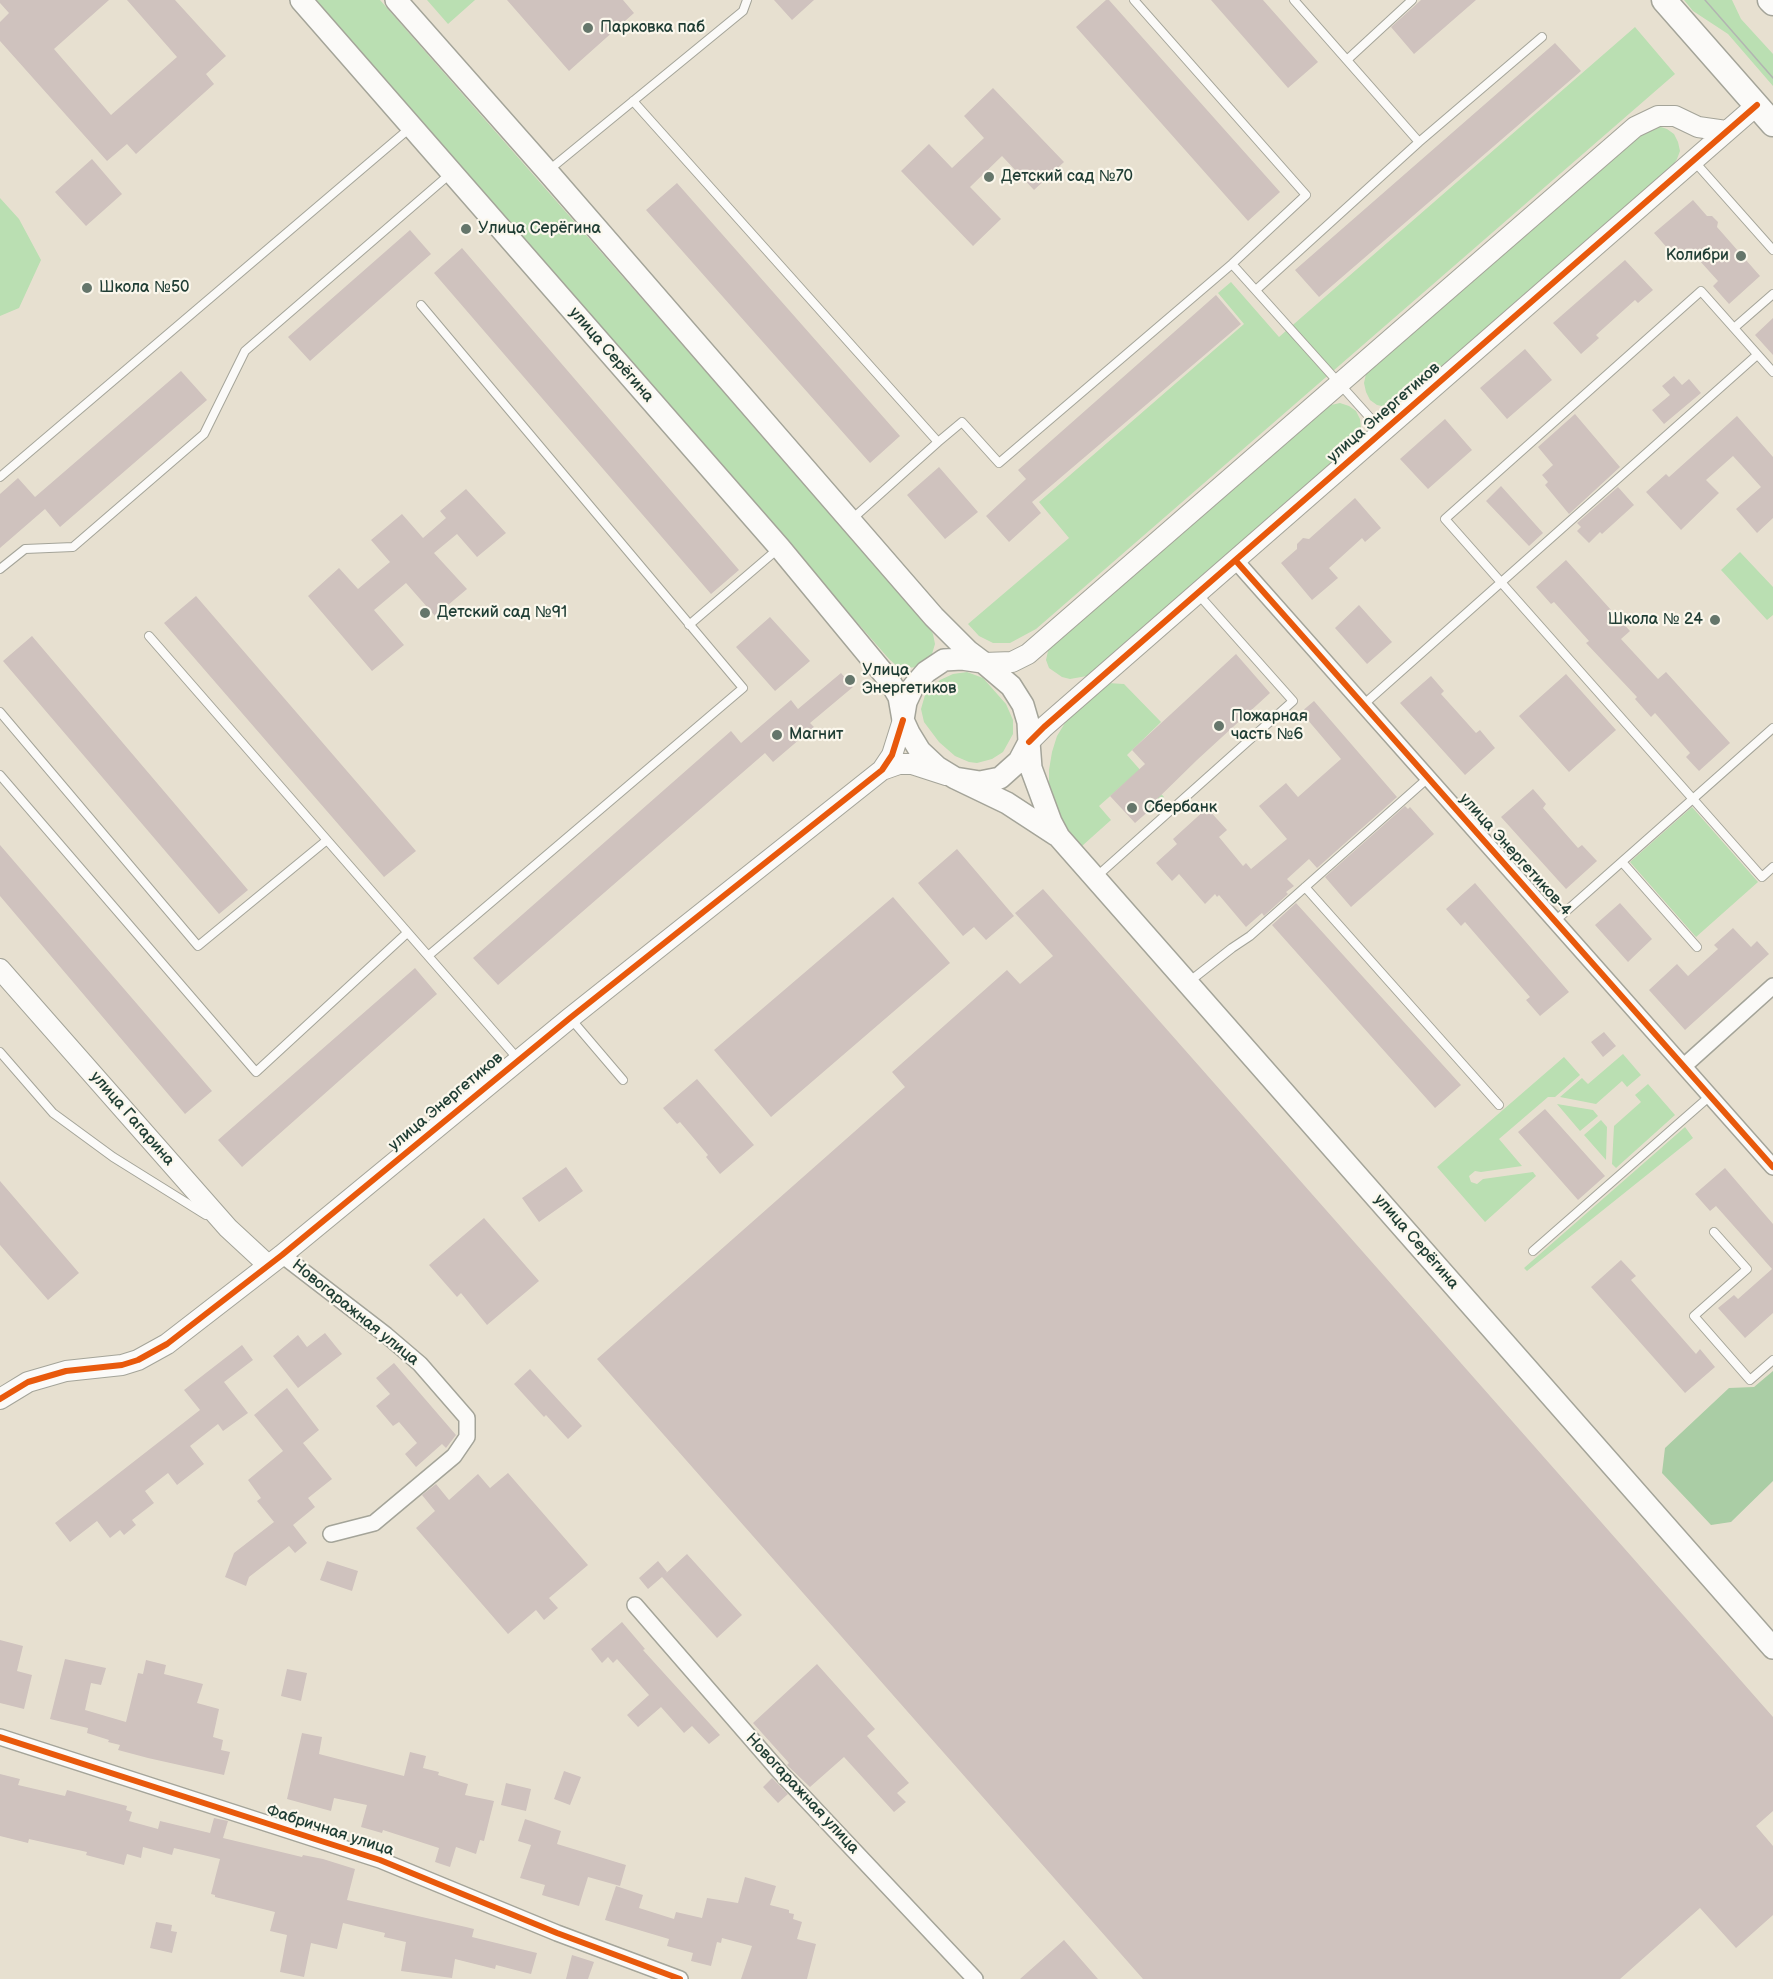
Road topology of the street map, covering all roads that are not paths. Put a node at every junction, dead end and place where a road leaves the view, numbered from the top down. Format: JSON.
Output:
{"nodes":[{"id":1,"x":300,"y":0,"type":"edge"},
{"id":2,"x":396,"y":0,"type":"edge"},
{"id":3,"x":747,"y":0,"type":"edge"},
{"id":4,"x":1134,"y":0,"type":"edge"},
{"id":5,"x":1294,"y":0,"type":"edge"},
{"id":6,"x":1412,"y":0,"type":"edge"},
{"id":7,"x":1664,"y":0,"type":"edge"},
{"id":8,"x":1542,"y":37,"type":"dead end"},
{"id":9,"x":1347,"y":60,"type":"junction"},
{"id":10,"x":633,"y":101,"type":"junction"},
{"id":11,"x":1757,"y":105,"type":"junction"},
{"id":12,"x":1773,"y":124,"type":"edge"},
{"id":13,"x":412,"y":126,"type":"junction"},
{"id":14,"x":1726,"y":131,"type":"junction"},
{"id":15,"x":1419,"y":142,"type":"junction"},
{"id":16,"x":1693,"y":160,"type":"junction"},
{"id":17,"x":548,"y":171,"type":"junction"},
{"id":18,"x":451,"y":173,"type":"junction"},
{"id":19,"x":1773,"y":250,"type":"edge"},
{"id":20,"x":1232,"y":264,"type":"junction"},
{"id":21,"x":1256,"y":290,"type":"junction"},
{"id":22,"x":1773,"y":294,"type":"edge"},
{"id":23,"x":422,"y":305,"type":"dead end"},
{"id":24,"x":1734,"y":328,"type":"junction"},
{"id":25,"x":1757,"y":355,"type":"junction"},
{"id":26,"x":1773,"y":372,"type":"edge"},
{"id":27,"x":1340,"y":383,"type":"junction"},
{"id":28,"x":1383,"y":432,"type":"junction"},
{"id":29,"x":938,"y":442,"type":"junction"},
{"id":30,"x":0,"y":477,"type":"edge"},
{"id":31,"x":849,"y":521,"type":"junction"},
{"id":32,"x":780,"y":548,"type":"junction"},
{"id":33,"x":1236,"y":561,"type":"junction"},
{"id":34,"x":0,"y":569,"type":"edge"},
{"id":35,"x":1501,"y":582,"type":"junction"},
{"id":36,"x":1198,"y":594,"type":"junction"},
{"id":37,"x":689,"y":625,"type":"junction"},
{"id":38,"x":149,"y":636,"type":"dead end"},
{"id":39,"x":984,"y":663,"type":"junction"},
{"id":40,"x":1363,"y":705,"type":"junction"},
{"id":41,"x":0,"y":712,"type":"edge"},
{"id":42,"x":903,"y":720,"type":"junction"},
{"id":43,"x":1773,"y":728,"type":"edge"},
{"id":44,"x":1029,"y":742,"type":"junction"},
{"id":45,"x":882,"y":770,"type":"junction"},
{"id":46,"x":0,"y":775,"type":"edge"},
{"id":47,"x":955,"y":778,"type":"junction"},
{"id":48,"x":1428,"y":778,"type":"junction"},
{"id":49,"x":1693,"y":799,"type":"junction"},
{"id":50,"x":1059,"y":837,"type":"junction"},
{"id":51,"x":327,"y":840,"type":"junction"},
{"id":52,"x":1622,"y":862,"type":"junction"},
{"id":53,"x":1773,"y":867,"type":"edge"},
{"id":54,"x":1095,"y":878,"type":"junction"},
{"id":55,"x":1305,"y":887,"type":"junction"},
{"id":56,"x":1555,"y":921,"type":"junction"},
{"id":57,"x":407,"y":933,"type":"junction"},
{"id":58,"x":1697,"y":947,"type":"dead end"},
{"id":59,"x":428,"y":956,"type":"junction"},
{"id":60,"x":0,"y":969,"type":"edge"},
{"id":61,"x":1187,"y":983,"type":"junction"},
{"id":62,"x":1773,"y":986,"type":"edge"},
{"id":63,"x":570,"y":1018,"type":"junction"},
{"id":64,"x":0,"y":1052,"type":"edge"},
{"id":65,"x":519,"y":1060,"type":"junction"},
{"id":66,"x":1684,"y":1066,"type":"junction"},
{"id":67,"x":623,"y":1080,"type":"dead end"},
{"id":68,"x":1710,"y":1096,"type":"junction"},
{"id":69,"x":1499,"y":1105,"type":"dead end"},
{"id":70,"x":1773,"y":1167,"type":"edge"},
{"id":71,"x":228,"y":1228,"type":"junction"},
{"id":72,"x":1714,"y":1232,"type":"dead end"},
{"id":73,"x":1533,"y":1251,"type":"dead end"},
{"id":74,"x":275,"y":1260,"type":"junction"},
{"id":75,"x":1773,"y":1360,"type":"edge"},
{"id":76,"x":0,"y":1399,"type":"edge"},
{"id":77,"x":331,"y":1534,"type":"dead end"},
{"id":78,"x":635,"y":1605,"type":"dead end"},
{"id":79,"x":1773,"y":1648,"type":"edge"},
{"id":80,"x":0,"y":1737,"type":"edge"},
{"id":81,"x":650,"y":1973,"type":"edge"},
{"id":82,"x":680,"y":1979,"type":"edge"},
{"id":83,"x":975,"y":1979,"type":"edge"}],
"edges":[{"from":1,"to":13,"type":"main road","name":"улица Серёгина"},
{"from":2,"to":17,"type":"main road"},
{"from":3,"to":10,"type":"lane"},
{"from":4,"to":20,"type":"lane"},
{"from":5,"to":9,"type":"lane"},
{"from":6,"to":9,"type":"lane"},
{"from":7,"to":11,"type":"main road"},
{"from":8,"to":15,"type":"lane"},
{"from":9,"to":15,"type":"lane"},
{"from":10,"to":17,"type":"lane"},
{"from":10,"to":29,"type":"lane"},
{"from":11,"to":12,"type":"main road"},
{"from":11,"to":14,"type":"street","name":"улица Энергетиков"},
{"from":13,"to":18,"type":"main road","name":"улица Серёгина"},
{"from":13,"to":30,"type":"lane"},
{"from":14,"to":16,"type":"street","name":"улица Энергетиков"},
{"from":14,"to":27,"type":"street"},
{"from":15,"to":21,"type":"lane"},
{"from":16,"to":19,"type":"lane"},
{"from":16,"to":28,"type":"street","name":"улица Энергетиков"},
{"from":17,"to":31,"type":"main road"},
{"from":18,"to":32,"type":"main road","name":"улица Серёгина"},
{"from":18,"to":34,"type":"lane"},
{"from":20,"to":21,"type":"lane"},
{"from":20,"to":29,"type":"lane"},
{"from":21,"to":27,"type":"lane"},
{"from":22,"to":24,"type":"lane"},
{"from":23,"to":37,"type":"lane"},
{"from":24,"to":25,"type":"lane"},
{"from":24,"to":35,"type":"lane"},
{"from":25,"to":26,"type":"lane"},
{"from":25,"to":35,"type":"lane"},
{"from":27,"to":28,"type":"lane"},
{"from":27,"to":39,"type":"street"},
{"from":28,"to":33,"type":"street","name":"улица Энергетиков"},
{"from":29,"to":31,"type":"lane"},
{"from":31,"to":39,"type":"main road"},
{"from":32,"to":37,"type":"lane"},
{"from":32,"to":42,"type":"main road","name":"улица Серёгина"},
{"from":33,"to":36,"type":"street","name":"улица Энергетиков"},
{"from":33,"to":40,"type":"street","name":"улица Энергетиков-4"},
{"from":35,"to":40,"type":"lane"},
{"from":35,"to":49,"type":"lane"},
{"from":36,"to":44,"type":"street","name":"улица Энергетиков"},
{"from":36,"to":54,"type":"lane"},
{"from":37,"to":59,"type":"lane"},
{"from":38,"to":51,"type":"lane"},
{"from":39,"to":42,"type":"main road"},
{"from":39,"to":44,"type":"main road"},
{"from":40,"to":48,"type":"street","name":"улица Энергетиков-4"},
{"from":41,"to":51,"type":"lane"},
{"from":42,"to":45,"type":"street"},
{"from":42,"to":47,"type":"main road"},
{"from":43,"to":49,"type":"lane"},
{"from":44,"to":47,"type":"main road"},
{"from":44,"to":50,"type":"main road"},
{"from":45,"to":47,"type":"street"},
{"from":45,"to":63,"type":"street","name":"улица Энергетиков"},
{"from":46,"to":57,"type":"lane"},
{"from":47,"to":50,"type":"main road"},
{"from":48,"to":55,"type":"lane"},
{"from":48,"to":56,"type":"street","name":"улица Энергетиков-4"},
{"from":49,"to":52,"type":"lane"},
{"from":49,"to":53,"type":"lane"},
{"from":50,"to":54,"type":"main road","name":"улица Серёгина"},
{"from":51,"to":57,"type":"lane"},
{"from":52,"to":56,"type":"lane"},
{"from":52,"to":58,"type":"lane"},
{"from":54,"to":61,"type":"main road","name":"улица Серёгина"},
{"from":55,"to":61,"type":"lane"},
{"from":55,"to":69,"type":"lane"},
{"from":56,"to":66,"type":"street","name":"улица Энергетиков-4"},
{"from":57,"to":59,"type":"lane"},
{"from":59,"to":65,"type":"lane"},
{"from":60,"to":71,"type":"street","name":"улица Гагарина"},
{"from":61,"to":79,"type":"main road","name":"улица Серёгина"},
{"from":62,"to":66,"type":"street"},
{"from":63,"to":65,"type":"street","name":"улица Энергетиков"},
{"from":63,"to":67,"type":"lane"},
{"from":64,"to":71,"type":"lane"},
{"from":65,"to":74,"type":"street","name":"улица Энергетиков"},
{"from":66,"to":68,"type":"street","name":"улица Энергетиков-4"},
{"from":68,"to":70,"type":"street","name":"улица Энергетиков-4"},
{"from":68,"to":73,"type":"lane"},
{"from":71,"to":74,"type":"street","name":"улица Гагарина"},
{"from":72,"to":75,"type":"lane"},
{"from":74,"to":76,"type":"street","name":"улица Энергетиков"},
{"from":74,"to":77,"type":"street","name":"Новогаражная улица"},
{"from":78,"to":83,"type":"street","name":"Новогаражная улица"},
{"from":80,"to":81,"type":"street","name":"Фабричная улица"},
{"from":81,"to":82,"type":"street","name":"Фабричная улица"}]}
